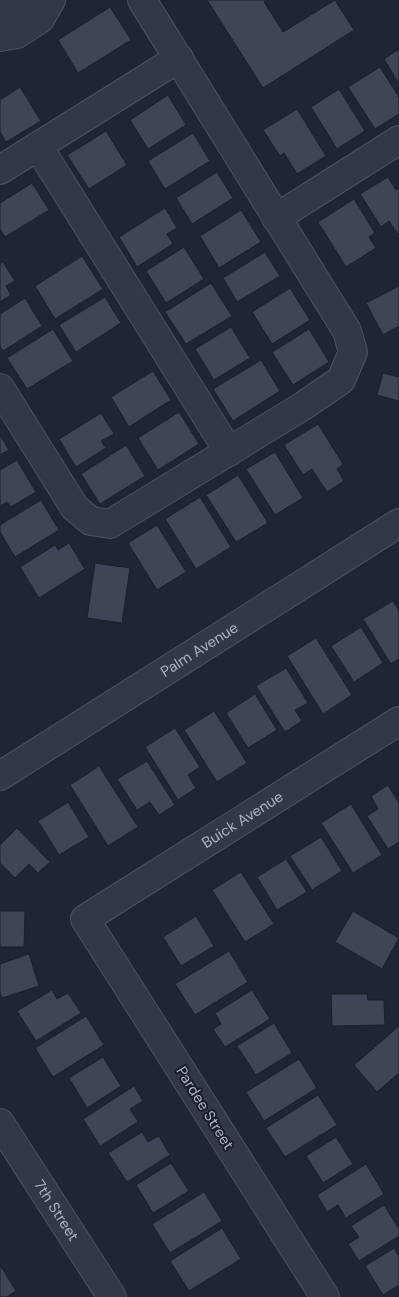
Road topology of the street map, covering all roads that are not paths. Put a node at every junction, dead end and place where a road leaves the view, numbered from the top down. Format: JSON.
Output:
{"nodes":[{"id":1,"x":21,"y":0,"type":"edge"},
{"id":2,"x":51,"y":0,"type":"edge"},
{"id":3,"x":142,"y":0,"type":"edge"},
{"id":4,"x":0,"y":23,"type":"edge"},
{"id":5,"x":0,"y":37,"type":"edge"},
{"id":6,"x":179,"y":58,"type":"junction"},
{"id":7,"x":399,"y":140,"type":"edge"},
{"id":8,"x":38,"y":146,"type":"junction"},
{"id":9,"x":0,"y":170,"type":"edge"},
{"id":10,"x":276,"y":218,"type":"junction"},
{"id":11,"x":0,"y":388,"type":"edge"},
{"id":12,"x":229,"y":452,"type":"junction"},
{"id":13,"x":399,"y":523,"type":"edge"},
{"id":14,"x":399,"y":721,"type":"edge"},
{"id":15,"x":0,"y":776,"type":"edge"},
{"id":16,"x":85,"y":919,"type":"joint"},
{"id":17,"x":0,"y":1122,"type":"edge"},
{"id":18,"x":100,"y":1293,"type":"edge"},
{"id":19,"x":325,"y":1297,"type":"edge"}],
"edges":[{"from":1,"to":4,"type":"street"},
{"from":2,"to":5,"type":"street"},
{"from":3,"to":6,"type":"street"},
{"from":6,"to":8,"type":"street"},
{"from":6,"to":10,"type":"street"},
{"from":7,"to":10,"type":"street"},
{"from":8,"to":9,"type":"street"},
{"from":8,"to":12,"type":"street"},
{"from":10,"to":12,"type":"street"},
{"from":11,"to":12,"type":"street"},
{"from":13,"to":15,"type":"street","name":"Palm Avenue"},
{"from":14,"to":16,"type":"street","name":"Buick Avenue"},
{"from":16,"to":19,"type":"street","name":"Pardee Street"},
{"from":17,"to":18,"type":"street","name":"7th Street"}]}
